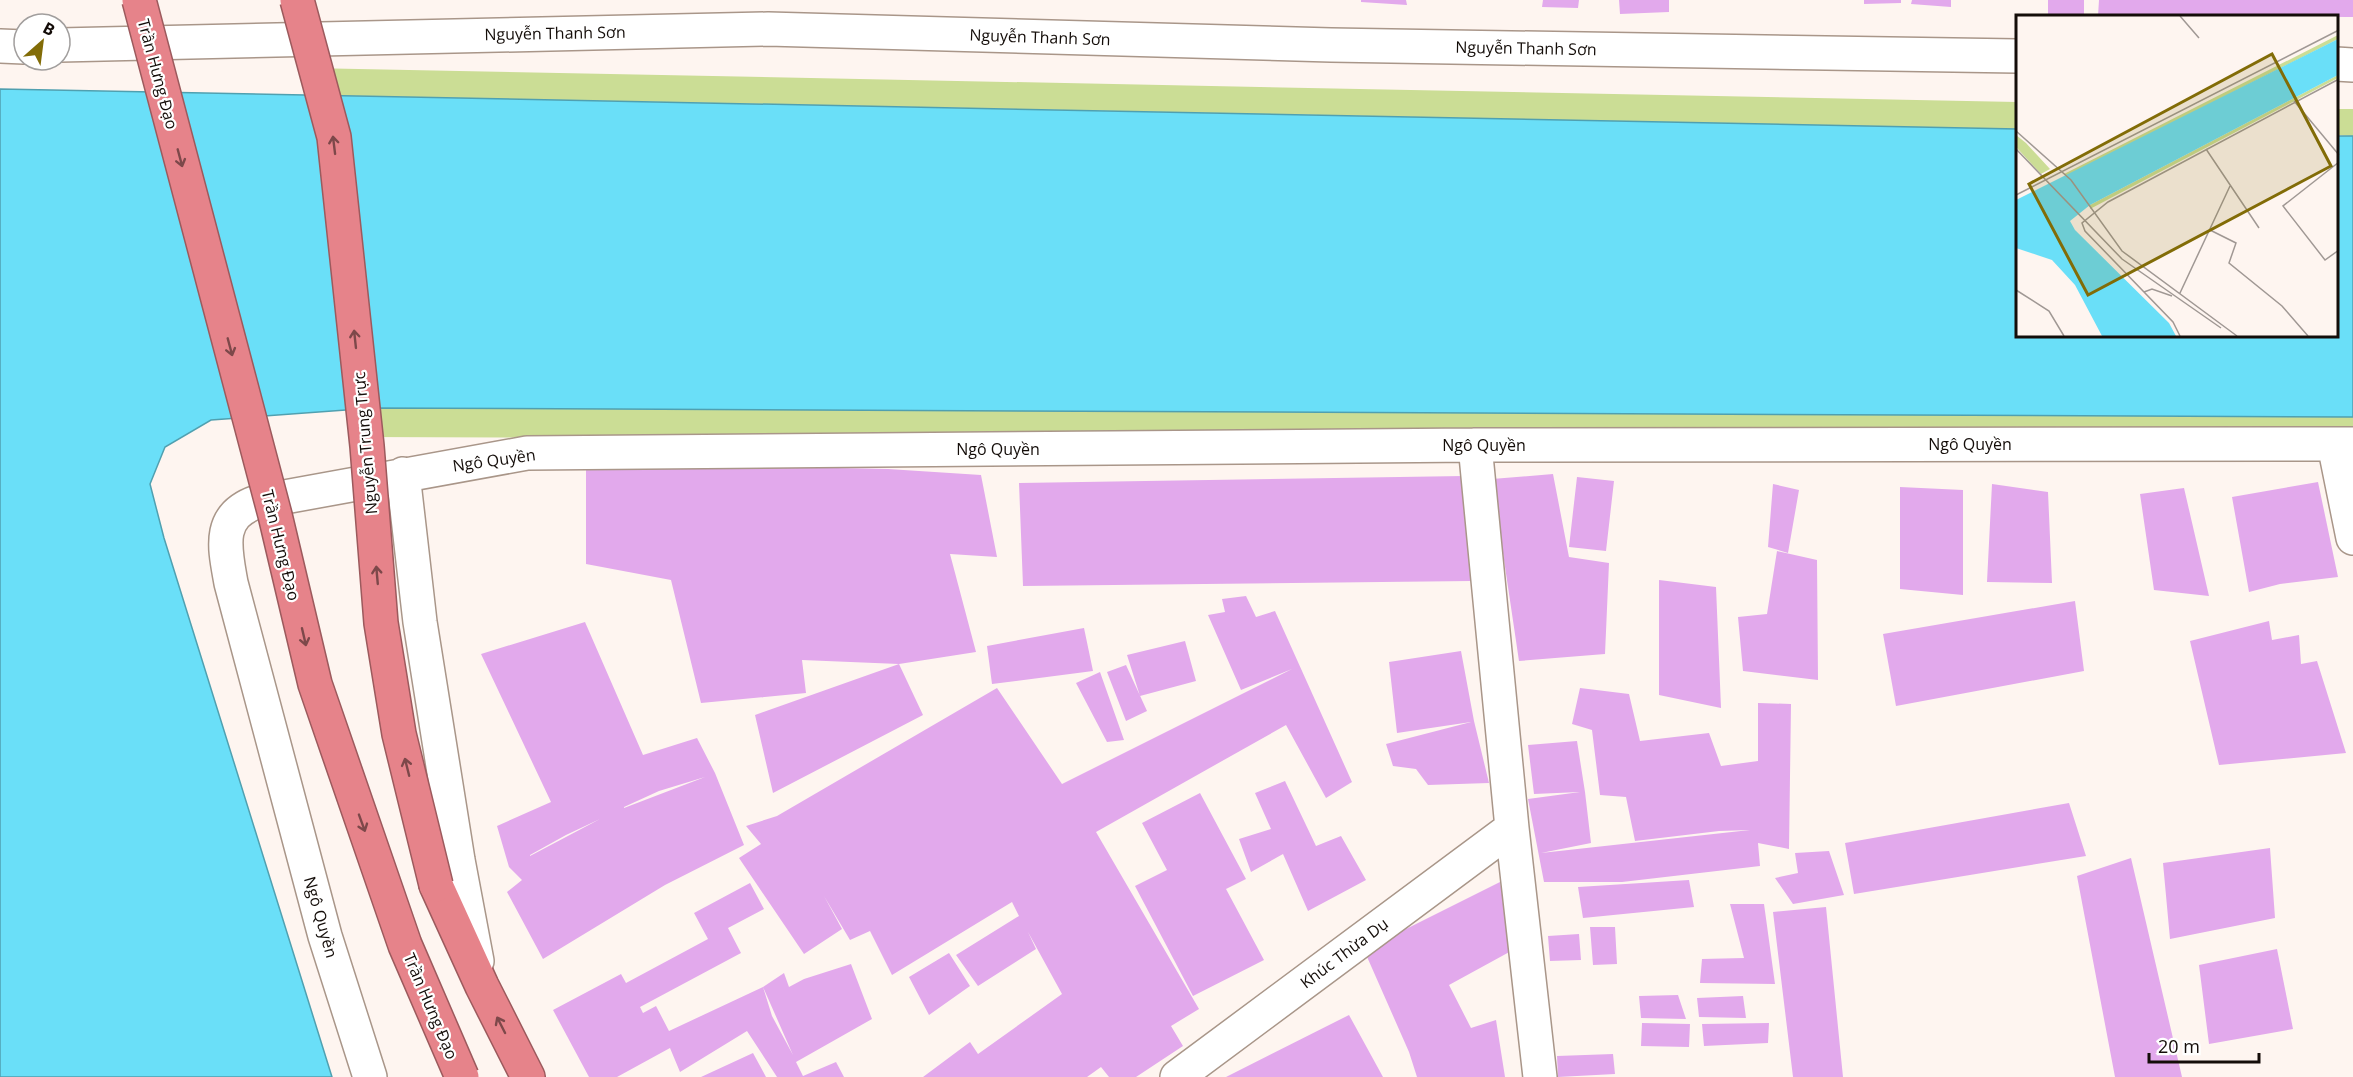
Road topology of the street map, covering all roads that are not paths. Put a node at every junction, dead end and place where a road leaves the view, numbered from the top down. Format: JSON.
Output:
{"nodes":[{"id":1,"x":139,"y":0,"type":"edge"},
{"id":2,"x":297,"y":0,"type":"edge"},
{"id":3,"x":72,"y":44,"type":"edge"},
{"id":4,"x":2016,"y":56,"type":"edge"},
{"id":5,"x":2343,"y":444,"type":"edge"},
{"id":6,"x":1475,"y":445,"type":"junction"},
{"id":7,"x":403,"y":474,"type":"junction"},
{"id":8,"x":2353,"y":537,"type":"edge"},
{"id":9,"x":1512,"y":828,"type":"junction"},
{"id":10,"x":482,"y":986,"type":"junction"},
{"id":11,"x":1182,"y":1075,"type":"edge"},
{"id":12,"x":370,"y":1077,"type":"edge"},
{"id":13,"x":462,"y":1077,"type":"edge"},
{"id":14,"x":528,"y":1077,"type":"edge"},
{"id":15,"x":1540,"y":1077,"type":"edge"}],
"edges":[{"from":1,"to":13,"type":"highway","name":"Trần Hưng Đạo","one_way":true,"bridge":true},
{"from":10,"to":2,"type":"highway","name":"Nguyễn Trung Trực","one_way":true,"bridge":true},
{"from":3,"to":4,"type":"street","name":"Nguyễn Thanh Sơn"},
{"from":5,"to":6,"type":"street","name":"Ngô Quyền"},
{"from":5,"to":8,"type":"street"},
{"from":6,"to":7,"type":"street","name":"Ngô Quyền"},
{"from":6,"to":9,"type":"street"},
{"from":7,"to":10,"type":"street"},
{"from":7,"to":12,"type":"street","name":"Ngô Quyền"},
{"from":9,"to":11,"type":"street","name":"Khúc Thừa Dụ"},
{"from":9,"to":15,"type":"street"},
{"from":14,"to":10,"type":"highway","one_way":true}]}
